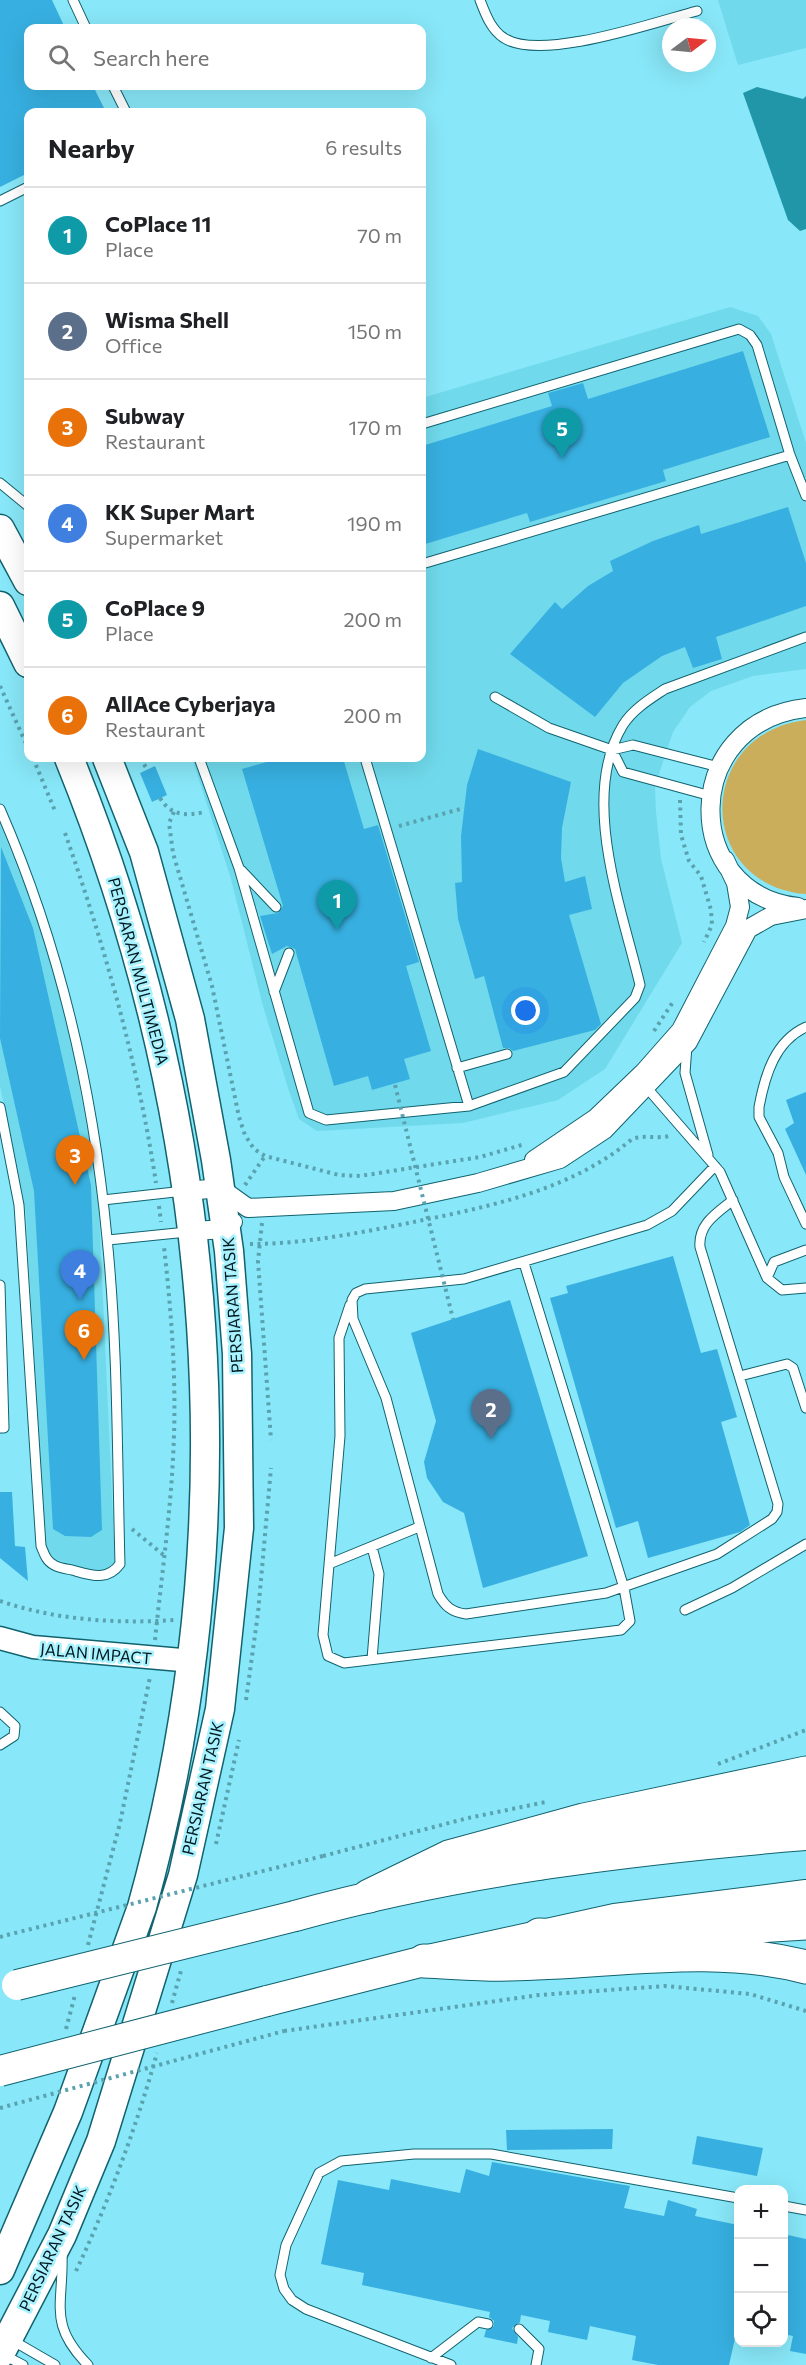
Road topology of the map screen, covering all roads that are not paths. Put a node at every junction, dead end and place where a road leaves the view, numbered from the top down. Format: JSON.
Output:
{"nodes":[{"id":1,"x":73,"y":0,"type":"edge"},
{"id":2,"x":480,"y":0,"type":"edge"},
{"id":3,"x":697,"y":11,"type":"dead end"},
{"id":4,"x":84,"y":24,"type":"edge"},
{"id":5,"x":115,"y":90,"type":"edge"},
{"id":6,"x":124,"y":108,"type":"edge"},
{"id":7,"x":24,"y":190,"type":"edge"},
{"id":8,"x":0,"y":201,"type":"edge"},
{"id":9,"x":426,"y":423,"type":"edge"},
{"id":10,"x":790,"y":455,"type":"junction"},
{"id":11,"x":0,"y":483,"type":"edge"},
{"id":12,"x":806,"y":496,"type":"edge"},
{"id":13,"x":24,"y":503,"type":"edge"},
{"id":14,"x":0,"y":529,"type":"edge"},
{"id":15,"x":426,"y":563,"type":"edge"},
{"id":16,"x":24,"y":574,"type":"edge"},
{"id":17,"x":0,"y":606,"type":"edge"},
{"id":18,"x":806,"y":637,"type":"edge"},
{"id":19,"x":24,"y":655,"type":"edge"},
{"id":20,"x":495,"y":697,"type":"dead end"},
{"id":21,"x":806,"y":708,"type":"edge"},
{"id":22,"x":612,"y":750,"type":"junction"},
{"id":23,"x":70,"y":762,"type":"edge"},
{"id":24,"x":109,"y":762,"type":"edge"},
{"id":25,"x":201,"y":762,"type":"edge"},
{"id":26,"x":366,"y":762,"type":"edge"},
{"id":27,"x":719,"y":767,"type":"junction"},
{"id":28,"x":711,"y":796,"type":"junction"},
{"id":29,"x":0,"y":809,"type":"edge"},
{"id":30,"x":725,"y":860,"type":"junction"},
{"id":31,"x":239,"y":868,"type":"junction"},
{"id":32,"x":276,"y":907,"type":"dead end"},
{"id":33,"x":806,"y":908,"type":"edge"},
{"id":34,"x":289,"y":953,"type":"dead end"},
{"id":35,"x":274,"y":992,"type":"junction"},
{"id":36,"x":806,"y":1027,"type":"edge"},
{"id":37,"x":687,"y":1042,"type":"junction"},
{"id":38,"x":507,"y":1054,"type":"dead end"},
{"id":39,"x":457,"y":1068,"type":"junction"},
{"id":40,"x":646,"y":1080,"type":"junction"},
{"id":41,"x":469,"y":1106,"type":"junction"},
{"id":42,"x":0,"y":1107,"type":"edge"},
{"id":43,"x":709,"y":1157,"type":"junction"},
{"id":44,"x":715,"y":1166,"type":"junction"},
{"id":45,"x":187,"y":1191,"type":"junction"},
{"id":46,"x":235,"y":1198,"type":"junction"},
{"id":47,"x":103,"y":1200,"type":"junction"},
{"id":48,"x":733,"y":1200,"type":"junction"},
{"id":49,"x":806,"y":1224,"type":"edge"},
{"id":50,"x":226,"y":1229,"type":"junction"},
{"id":51,"x":193,"y":1231,"type":"junction"},
{"id":52,"x":108,"y":1240,"type":"junction"},
{"id":53,"x":806,"y":1250,"type":"edge"},
{"id":54,"x":524,"y":1263,"type":"junction"},
{"id":55,"x":767,"y":1278,"type":"junction"},
{"id":56,"x":0,"y":1285,"type":"edge"},
{"id":57,"x":806,"y":1288,"type":"edge"},
{"id":58,"x":352,"y":1304,"type":"junction"},
{"id":59,"x":740,"y":1376,"type":"junction"},
{"id":60,"x":806,"y":1408,"type":"edge"},
{"id":61,"x":0,"y":1428,"type":"edge"},
{"id":62,"x":419,"y":1527,"type":"junction"},
{"id":63,"x":806,"y":1544,"type":"edge"},
{"id":64,"x":372,"y":1547,"type":"junction"},
{"id":65,"x":329,"y":1564,"type":"junction"},
{"id":66,"x":624,"y":1588,"type":"junction"},
{"id":67,"x":685,"y":1610,"type":"dead end"},
{"id":68,"x":0,"y":1638,"type":"edge"},
{"id":69,"x":372,"y":1659,"type":"junction"},
{"id":70,"x":193,"y":1661,"type":"junction"},
{"id":71,"x":0,"y":1712,"type":"edge"},
{"id":72,"x":0,"y":1744,"type":"edge"},
{"id":73,"x":806,"y":1773,"type":"edge"},
{"id":74,"x":806,"y":1805,"type":"edge"},
{"id":75,"x":806,"y":1835,"type":"edge"},
{"id":76,"x":540,"y":1863,"type":"junction"},
{"id":77,"x":806,"y":1895,"type":"edge"},
{"id":78,"x":369,"y":1896,"type":"junction"},
{"id":79,"x":806,"y":1923,"type":"edge"},
{"id":80,"x":539,"y":1935,"type":"junction"},
{"id":81,"x":424,"y":1961,"type":"junction"},
{"id":82,"x":806,"y":1967,"type":"edge"},
{"id":83,"x":8,"y":1987,"type":"edge"},
{"id":84,"x":0,"y":2071,"type":"edge"},
{"id":85,"x":734,"y":2197,"type":"edge"},
{"id":86,"x":788,"y":2207,"type":"edge"},
{"id":87,"x":806,"y":2210,"type":"edge"},
{"id":88,"x":62,"y":2235,"type":"junction"},
{"id":89,"x":0,"y":2270,"type":"edge"},
{"id":90,"x":488,"y":2324,"type":"dead end"},
{"id":91,"x":519,"y":2329,"type":"dead end"},
{"id":92,"x":2,"y":2345,"type":"edge"},
{"id":93,"x":431,"y":2358,"type":"junction"},
{"id":94,"x":23,"y":2365,"type":"edge"},
{"id":95,"x":55,"y":2365,"type":"edge"},
{"id":96,"x":88,"y":2365,"type":"edge"},
{"id":97,"x":451,"y":2365,"type":"edge"},
{"id":98,"x":536,"y":2365,"type":"edge"}],
"edges":[{"from":1,"to":4,"type":"lane"},
{"from":2,"to":3,"type":"lane"},
{"from":5,"to":6,"type":"lane"},
{"from":7,"to":8,"type":"lane"},
{"from":9,"to":10,"type":"lane"},
{"from":10,"to":12,"type":"lane"},
{"from":10,"to":15,"type":"lane"},
{"from":11,"to":13,"type":"lane"},
{"from":14,"to":16,"type":"main road"},
{"from":17,"to":19,"type":"main road"},
{"from":18,"to":22,"type":"lane"},
{"from":20,"to":22,"type":"lane"},
{"from":21,"to":27,"type":"street"},
{"from":22,"to":27,"type":"lane"},
{"from":22,"to":28,"type":"lane"},
{"from":22,"to":41,"type":"lane"},
{"from":23,"to":45,"type":"main road","name":"PERSIARAN MULTIMEDIA"},
{"from":24,"to":46,"type":"main road","name":"PERSIARAN MULTIMEDIA"},
{"from":25,"to":31,"type":"lane"},
{"from":26,"to":39,"type":"lane"},
{"from":27,"to":28,"type":"street"},
{"from":28,"to":30,"type":"street"},
{"from":29,"to":47,"type":"lane"},
{"from":30,"to":33,"type":"street"},
{"from":30,"to":40,"type":"street"},
{"from":31,"to":32,"type":"lane"},
{"from":31,"to":35,"type":"lane"},
{"from":33,"to":37,"type":"street"},
{"from":34,"to":35,"type":"lane"},
{"from":35,"to":41,"type":"lane"},
{"from":36,"to":49,"type":"lane"},
{"from":37,"to":40,"type":"street"},
{"from":37,"to":43,"type":"lane"},
{"from":38,"to":39,"type":"lane"},
{"from":39,"to":41,"type":"lane"},
{"from":40,"to":43,"type":"lane"},
{"from":40,"to":46,"type":"street"},
{"from":42,"to":52,"type":"lane"},
{"from":43,"to":44,"type":"lane"},
{"from":44,"to":48,"type":"lane"},
{"from":44,"to":54,"type":"lane"},
{"from":45,"to":46,"type":"street"},
{"from":45,"to":47,"type":"lane"},
{"from":45,"to":51,"type":"main road","name":"PERSIARAN TASIK"},
{"from":46,"to":50,"type":"main road","name":"PERSIARAN TASIK"},
{"from":47,"to":52,"type":"lane"},
{"from":48,"to":55,"type":"lane"},
{"from":48,"to":59,"type":"lane"},
{"from":50,"to":51,"type":"street"},
{"from":50,"to":88,"type":"main road","name":"PERSIARAN TASIK"},
{"from":51,"to":52,"type":"lane"},
{"from":51,"to":70,"type":"main road","name":"PERSIARAN TASIK"},
{"from":53,"to":55,"type":"lane"},
{"from":54,"to":58,"type":"lane"},
{"from":54,"to":66,"type":"lane"},
{"from":55,"to":57,"type":"lane"},
{"from":56,"to":61,"type":"lane"},
{"from":58,"to":62,"type":"lane"},
{"from":58,"to":65,"type":"lane"},
{"from":59,"to":60,"type":"lane"},
{"from":59,"to":66,"type":"lane"},
{"from":62,"to":64,"type":"lane"},
{"from":62,"to":66,"type":"lane"},
{"from":63,"to":67,"type":"lane"},
{"from":64,"to":65,"type":"lane"},
{"from":64,"to":69,"type":"lane"},
{"from":65,"to":69,"type":"lane"},
{"from":66,"to":69,"type":"lane"},
{"from":68,"to":70,"type":"street","name":"JALAN IMPACT"},
{"from":70,"to":89,"type":"main road","name":"PERSIARAN TASIK"},
{"from":71,"to":72,"type":"lane"},
{"from":73,"to":78,"type":"highway"},
{"from":74,"to":76,"type":"highway"},
{"from":75,"to":76,"type":"highway"},
{"from":76,"to":78,"type":"highway"},
{"from":77,"to":80,"type":"highway"},
{"from":78,"to":83,"type":"highway","bridge":true},
{"from":79,"to":80,"type":"highway"},
{"from":80,"to":81,"type":"highway"},
{"from":81,"to":82,"type":"highway"},
{"from":81,"to":84,"type":"highway","bridge":true},
{"from":85,"to":93,"type":"lane"},
{"from":86,"to":87,"type":"lane"},
{"from":88,"to":92,"type":"main road","name":"PERSIARAN TASIK"},
{"from":88,"to":96,"type":"lane"},
{"from":90,"to":93,"type":"lane"},
{"from":91,"to":98,"type":"lane"},
{"from":92,"to":94,"type":"lane"},
{"from":92,"to":95,"type":"lane"},
{"from":93,"to":97,"type":"lane"}]}
